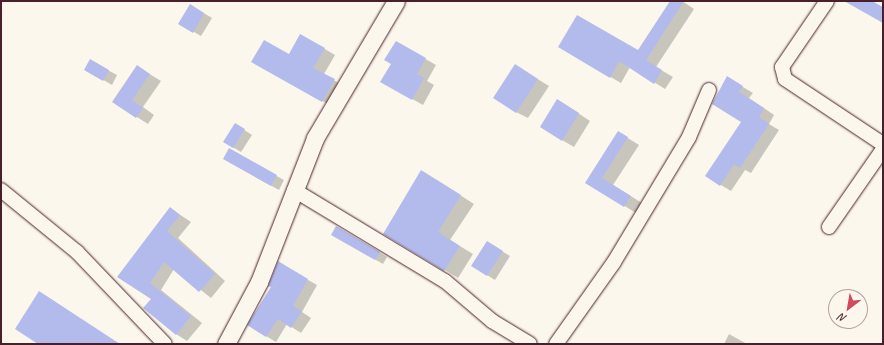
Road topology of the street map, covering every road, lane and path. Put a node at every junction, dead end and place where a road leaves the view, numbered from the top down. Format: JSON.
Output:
{"nodes":[{"id":1,"x":396,"y":1,"type":"edge"},
{"id":2,"x":827,"y":1,"type":"edge"},
{"id":3,"x":709,"y":90,"type":"dead end"},
{"id":4,"x":883,"y":144,"type":"edge"},
{"id":5,"x":883,"y":149,"type":"edge"},
{"id":6,"x":1,"y":190,"type":"edge"},
{"id":7,"x":294,"y":190,"type":"junction"},
{"id":8,"x":829,"y":227,"type":"dead end"},
{"id":9,"x":165,"y":344,"type":"edge"},
{"id":10,"x":226,"y":344,"type":"edge"},
{"id":11,"x":530,"y":344,"type":"edge"},
{"id":12,"x":556,"y":344,"type":"edge"}],
"edges":[{"from":1,"to":7,"type":"street"},
{"from":2,"to":4,"type":"street"},
{"from":3,"to":12,"type":"street"},
{"from":5,"to":8,"type":"street"},
{"from":6,"to":9,"type":"street"},
{"from":7,"to":10,"type":"street"},
{"from":7,"to":11,"type":"street"}]}
